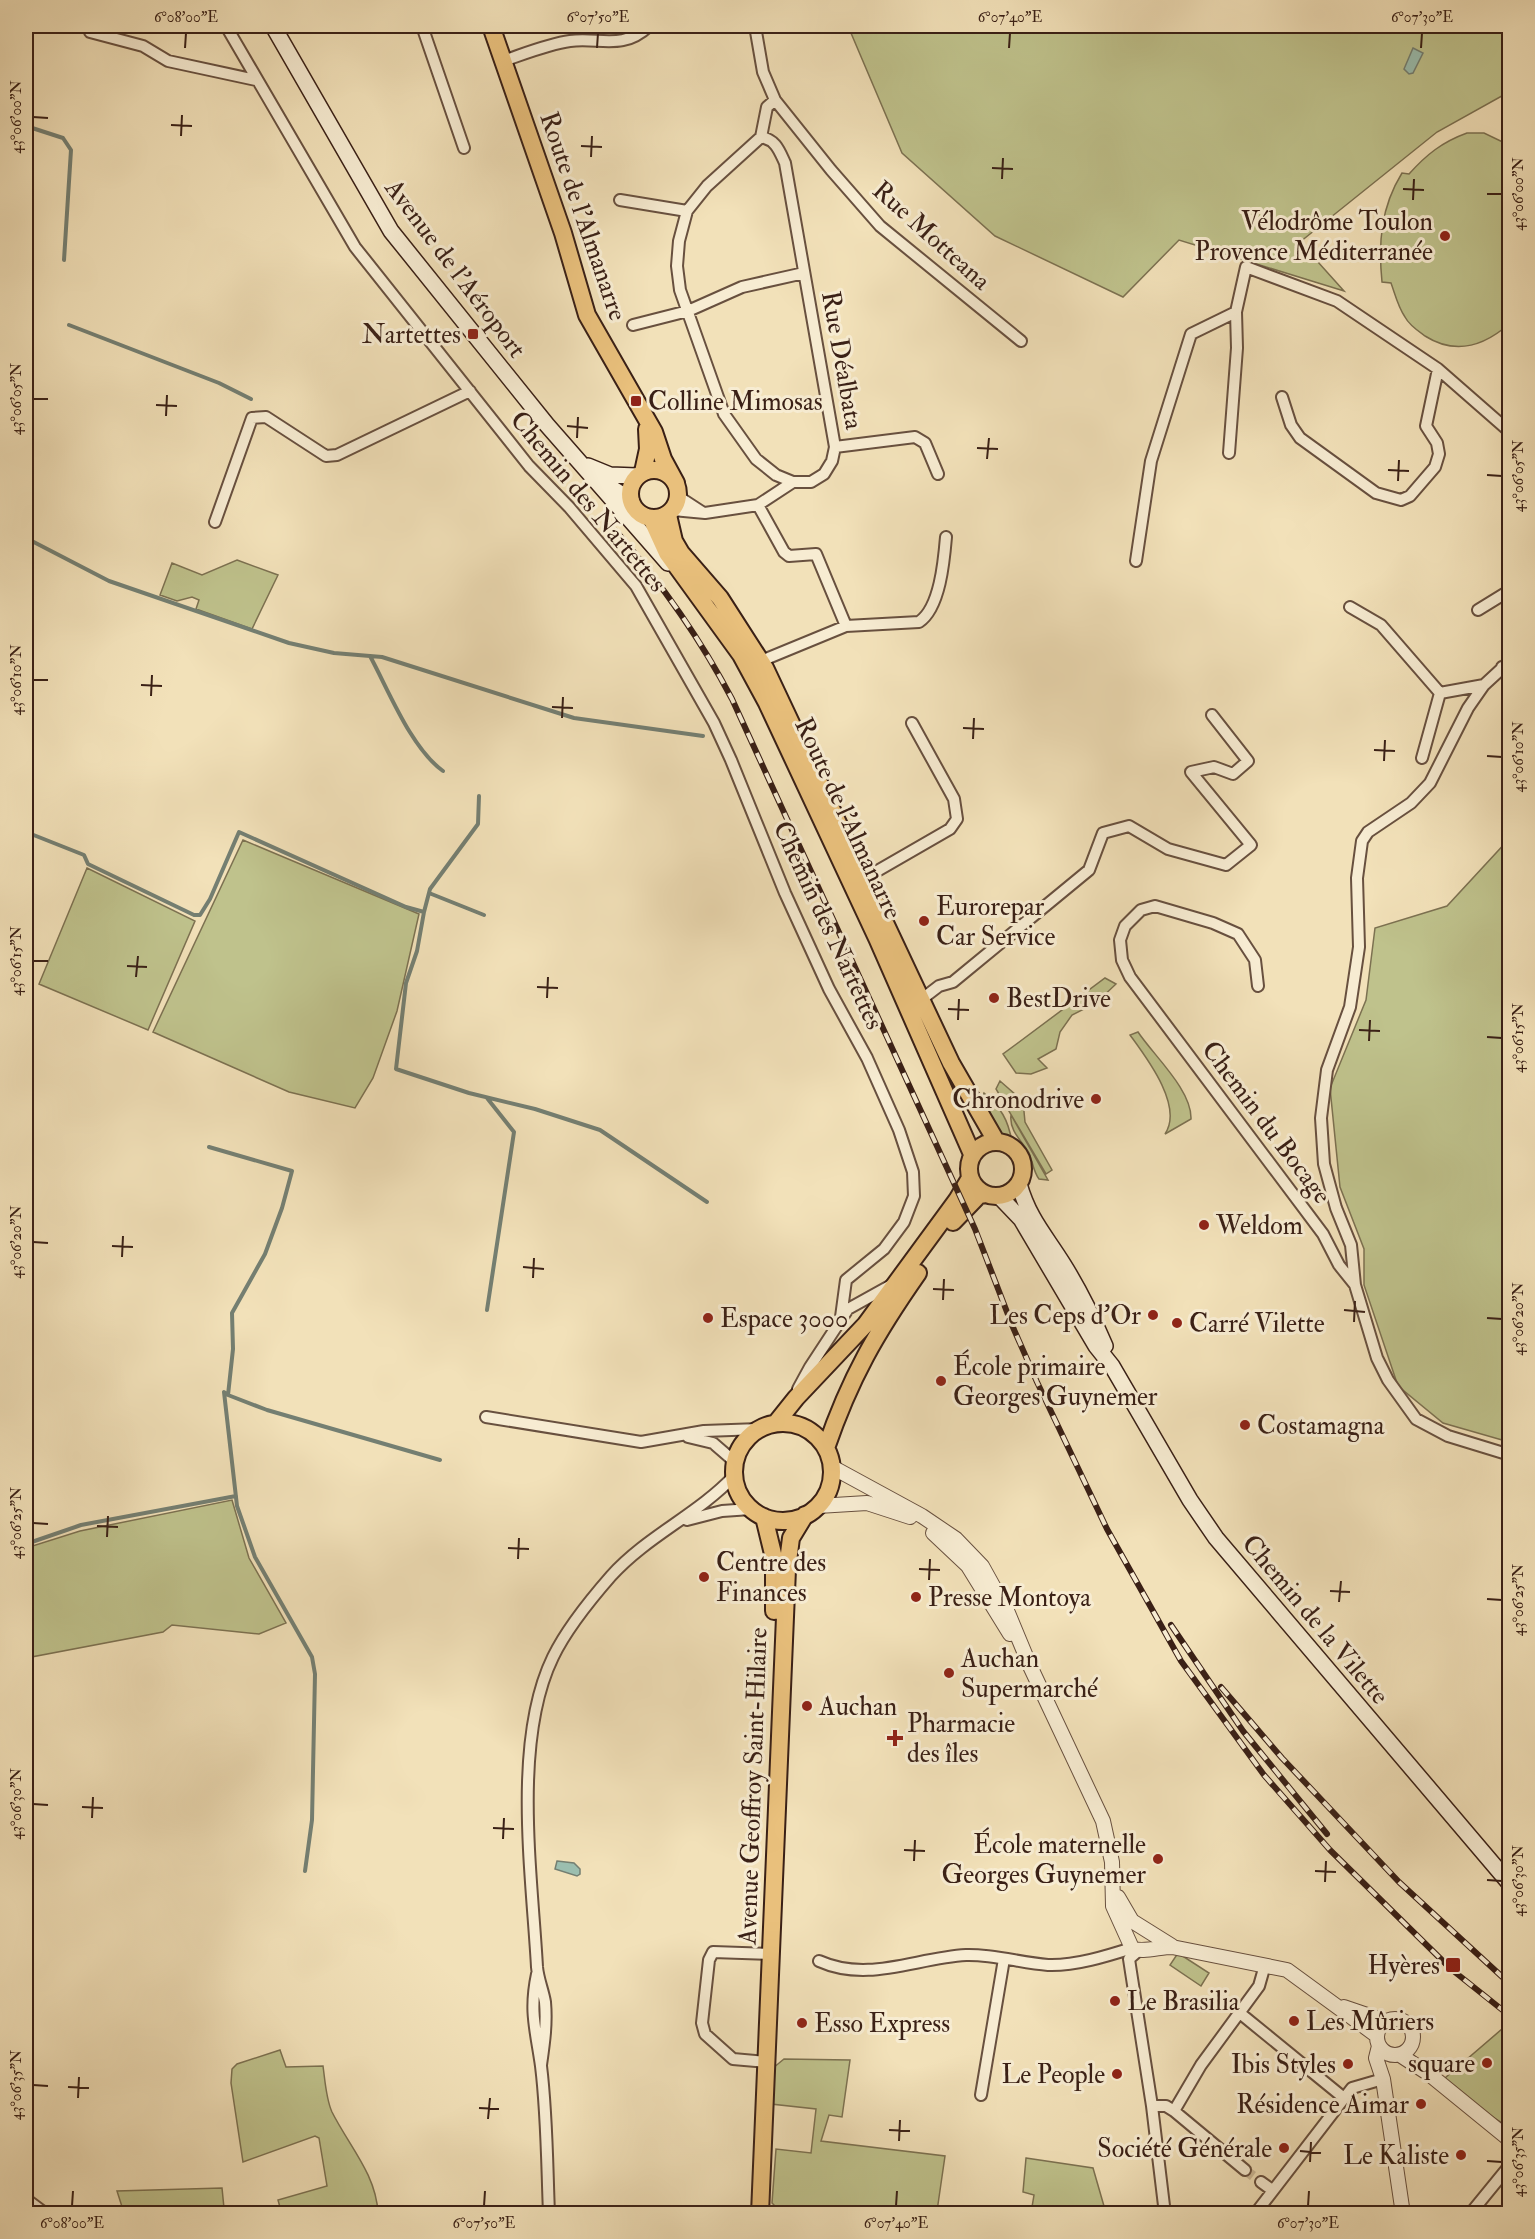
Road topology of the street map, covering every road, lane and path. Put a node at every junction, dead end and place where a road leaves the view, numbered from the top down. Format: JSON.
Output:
{"nodes":[{"id":1,"x":226,"y":26,"type":"edge"},
{"id":2,"x":273,"y":26,"type":"edge"},
{"id":3,"x":422,"y":26,"type":"edge"},
{"id":4,"x":491,"y":26,"type":"edge"},
{"id":5,"x":648,"y":26,"type":"edge"},
{"id":6,"x":755,"y":26,"type":"edge"},
{"id":7,"x":90,"y":32,"type":"dead end"},
{"id":8,"x":503,"y":61,"type":"junction"},
{"id":9,"x":256,"y":80,"type":"junction"},
{"id":10,"x":775,"y":100,"type":"junction"},
{"id":11,"x":761,"y":137,"type":"junction"},
{"id":12,"x":464,"y":147,"type":"dead end"},
{"id":13,"x":620,"y":200,"type":"dead end"},
{"id":14,"x":687,"y":211,"type":"junction"},
{"id":15,"x":804,"y":273,"type":"junction"},
{"id":16,"x":688,"y":311,"type":"junction"},
{"id":17,"x":1236,"y":312,"type":"junction"},
{"id":18,"x":633,"y":325,"type":"dead end"},
{"id":19,"x":1022,"y":341,"type":"dead end"},
{"id":20,"x":1438,"y":369,"type":"junction"},
{"id":21,"x":470,"y":391,"type":"junction"},
{"id":22,"x":1282,"y":397,"type":"dead end"},
{"id":23,"x":644,"y":416,"type":"junction"},
{"id":24,"x":1509,"y":432,"type":"edge"},
{"id":25,"x":835,"y":447,"type":"junction"},
{"id":26,"x":1229,"y":453,"type":"dead end"},
{"id":27,"x":583,"y":464,"type":"junction"},
{"id":28,"x":640,"y":474,"type":"junction"},
{"id":29,"x":938,"y":474,"type":"dead end"},
{"id":30,"x":597,"y":479,"type":"junction"},
{"id":31,"x":793,"y":482,"type":"junction"},
{"id":32,"x":630,"y":500,"type":"junction"},
{"id":33,"x":669,"y":505,"type":"junction"},
{"id":34,"x":758,"y":505,"type":"junction"},
{"id":35,"x":215,"y":522,"type":"dead end"},
{"id":36,"x":946,"y":537,"type":"dead end"},
{"id":37,"x":1136,"y":561,"type":"dead end"},
{"id":38,"x":696,"y":594,"type":"junction"},
{"id":39,"x":1509,"y":602,"type":"edge"},
{"id":40,"x":1350,"y":607,"type":"dead end"},
{"id":41,"x":1478,"y":610,"type":"dead end"},
{"id":42,"x":846,"y":626,"type":"junction"},
{"id":43,"x":761,"y":661,"type":"junction"},
{"id":44,"x":1506,"y":664,"type":"edge"},
{"id":45,"x":1509,"y":678,"type":"edge"},
{"id":46,"x":1484,"y":685,"type":"junction"},
{"id":47,"x":1440,"y":693,"type":"junction"},
{"id":48,"x":1212,"y":715,"type":"dead end"},
{"id":49,"x":912,"y":723,"type":"dead end"},
{"id":50,"x":1422,"y":758,"type":"dead end"},
{"id":51,"x":865,"y":878,"type":"junction"},
{"id":52,"x":1258,"y":986,"type":"dead end"},
{"id":53,"x":922,"y":999,"type":"junction"},
{"id":54,"x":996,"y":1141,"type":"junction"},
{"id":55,"x":972,"y":1155,"type":"junction"},
{"id":56,"x":970,"y":1178,"type":"junction"},
{"id":57,"x":1019,"y":1184,"type":"junction"},
{"id":58,"x":993,"y":1195,"type":"junction"},
{"id":59,"x":897,"y":1282,"type":"junction"},
{"id":60,"x":1355,"y":1285,"type":"junction"},
{"id":61,"x":844,"y":1288,"type":"junction"},
{"id":62,"x":859,"y":1301,"type":"junction"},
{"id":63,"x":841,"y":1317,"type":"junction"},
{"id":64,"x":1112,"y":1366,"type":"junction"},
{"id":65,"x":796,"y":1398,"type":"junction"},
{"id":66,"x":486,"y":1417,"type":"dead end"},
{"id":67,"x":776,"y":1423,"type":"junction"},
{"id":68,"x":759,"y":1429,"type":"junction"},
{"id":69,"x":682,"y":1436,"type":"junction"},
{"id":70,"x":826,"y":1448,"type":"junction"},
{"id":71,"x":1509,"y":1455,"type":"edge"},
{"id":72,"x":832,"y":1467,"type":"junction"},
{"id":73,"x":734,"y":1469,"type":"junction"},
{"id":74,"x":812,"y":1511,"type":"junction"},
{"id":75,"x":757,"y":1513,"type":"junction"},
{"id":76,"x":681,"y":1521,"type":"junction"},
{"id":77,"x":1030,"y":1666,"type":"junction"},
{"id":78,"x":1509,"y":1884,"type":"edge"},
{"id":79,"x":1140,"y":1942,"type":"junction"},
{"id":80,"x":766,"y":1954,"type":"junction"},
{"id":81,"x":1004,"y":1959,"type":"junction"},
{"id":82,"x":819,"y":1961,"type":"dead end"},
{"id":83,"x":1265,"y":1965,"type":"junction"},
{"id":84,"x":1334,"y":2003,"type":"junction"},
{"id":85,"x":1241,"y":2014,"type":"junction"},
{"id":86,"x":1385,"y":2021,"type":"junction"},
{"id":87,"x":1378,"y":2041,"type":"junction"},
{"id":88,"x":1412,"y":2044,"type":"junction"},
{"id":89,"x":1398,"y":2055,"type":"junction"},
{"id":90,"x":762,"y":2062,"type":"junction"},
{"id":91,"x":1429,"y":2074,"type":"junction"},
{"id":92,"x":1383,"y":2079,"type":"junction"},
{"id":93,"x":981,"y":2095,"type":"dead end"},
{"id":94,"x":1344,"y":2098,"type":"junction"},
{"id":95,"x":1152,"y":2106,"type":"junction"},
{"id":96,"x":1174,"y":2111,"type":"junction"},
{"id":97,"x":1489,"y":2122,"type":"junction"},
{"id":98,"x":1509,"y":2128,"type":"edge"},
{"id":99,"x":1509,"y":2140,"type":"edge"},
{"id":100,"x":1509,"y":2165,"type":"edge"},
{"id":101,"x":1245,"y":2170,"type":"tunnel mouth"},
{"id":102,"x":1261,"y":2182,"type":"tunnel mouth"},
{"id":103,"x":1272,"y":2190,"type":"junction"},
{"id":104,"x":26,"y":2199,"type":"edge"},
{"id":105,"x":1260,"y":2212,"type":"edge"},
{"id":106,"x":46,"y":2214,"type":"edge"},
{"id":107,"x":549,"y":2214,"type":"edge"},
{"id":108,"x":751,"y":2214,"type":"edge"},
{"id":109,"x":760,"y":2214,"type":"edge"},
{"id":110,"x":1165,"y":2214,"type":"edge"},
{"id":111,"x":1402,"y":2214,"type":"edge"},
{"id":112,"x":1470,"y":2214,"type":"edge"}],
"edges":[{"from":1,"to":9,"type":"street","name":"Chemin des Nartettes"},
{"from":2,"to":27,"type":"main road","name":"Avenue de l'Aéroport"},
{"from":3,"to":12,"type":"street"},
{"from":4,"to":8,"type":"main road","name":"Route de l'Almanarre"},
{"from":5,"to":8,"type":"street"},
{"from":6,"to":10,"type":"street","name":"Rue Motteana"},
{"from":7,"to":9,"type":"street"},
{"from":8,"to":23,"type":"main road","name":"Route de l'Almanarre"},
{"from":9,"to":21,"type":"street","name":"Chemin des Nartettes"},
{"from":10,"to":11,"type":"street"},
{"from":10,"to":19,"type":"street","name":"Rue Motteana"},
{"from":11,"to":14,"type":"street"},
{"from":11,"to":15,"type":"street","name":"Rue Déalbata"},
{"from":13,"to":14,"type":"street"},
{"from":14,"to":16,"type":"street"},
{"from":15,"to":16,"type":"street"},
{"from":15,"to":25,"type":"street","name":"Rue Déalbata"},
{"from":16,"to":18,"type":"street"},
{"from":16,"to":31,"type":"street"},
{"from":17,"to":20,"type":"street"},
{"from":17,"to":26,"type":"street"},
{"from":17,"to":37,"type":"street"},
{"from":20,"to":22,"type":"street"},
{"from":20,"to":24,"type":"street"},
{"from":21,"to":35,"type":"street"},
{"from":21,"to":61,"type":"street","name":"Chemin des Nartettes"},
{"from":23,"to":28,"type":"main road","name":"Route de l'Almanarre"},
{"from":23,"to":33,"type":"main road","name":"Route de l'Almanarre"},
{"from":25,"to":29,"type":"street"},
{"from":25,"to":31,"type":"street","name":"Rue Déalbata"},
{"from":27,"to":28,"type":"main road","name":"Avenue de l'Aéroport"},
{"from":27,"to":30,"type":"main road","name":"Avenue de l'Aéroport"},
{"from":28,"to":32,"type":"main road","name":"Route de l'Almanarre"},
{"from":28,"to":33,"type":"main road"},
{"from":30,"to":32,"type":"main road","name":"Avenue de l'Aéroport"},
{"from":30,"to":38,"type":"main road","name":"Avenue de l'Aéroport"},
{"from":31,"to":34,"type":"street","name":"Rue Déalbata"},
{"from":32,"to":33,"type":"main road"},
{"from":33,"to":34,"type":"street","name":"Rue Déalbata"},
{"from":33,"to":38,"type":"main road","name":"Route de l'Almanarre"},
{"from":33,"to":43,"type":"main road","name":"Route de l'Almanarre"},
{"from":34,"to":42,"type":"street"},
{"from":36,"to":42,"type":"street"},
{"from":38,"to":55,"type":"main road","name":"Route de l'Almanarre"},
{"from":39,"to":41,"type":"street"},
{"from":40,"to":47,"type":"street"},
{"from":42,"to":43,"type":"street"},
{"from":43,"to":51,"type":"main road","name":"Route de l'Almanarre"},
{"from":44,"to":45,"type":"street"},
{"from":44,"to":46,"type":"street"},
{"from":46,"to":47,"type":"street"},
{"from":46,"to":60,"type":"street"},
{"from":47,"to":50,"type":"street"},
{"from":48,"to":53,"type":"street"},
{"from":49,"to":51,"type":"street"},
{"from":51,"to":53,"type":"main road","name":"Route de l'Almanarre"},
{"from":52,"to":60,"type":"street","name":"Chemin du Bocage"},
{"from":53,"to":54,"type":"main road","name":"Route de l'Almanarre"},
{"from":54,"to":55,"type":"main road"},
{"from":54,"to":57,"type":"main road"},
{"from":55,"to":56,"type":"main road"},
{"from":56,"to":58,"type":"main road"},
{"from":56,"to":59,"type":"main road"},
{"from":57,"to":58,"type":"main road"},
{"from":57,"to":64,"type":"main road","name":"Chemin de la Vilette"},
{"from":58,"to":64,"type":"main road","name":"Chemin de la Vilette"},
{"from":58,"to":70,"type":"main road"},
{"from":59,"to":62,"type":"street"},
{"from":59,"to":65,"type":"main road"},
{"from":60,"to":71,"type":"street","name":"Chemin du Bocage"},
{"from":61,"to":62,"type":"street"},
{"from":61,"to":63,"type":"street"},
{"from":62,"to":63,"type":"street"},
{"from":63,"to":65,"type":"street"},
{"from":64,"to":78,"type":"main road","name":"Chemin de la Vilette"},
{"from":65,"to":67,"type":"main road"},
{"from":66,"to":69,"type":"street"},
{"from":67,"to":68,"type":"main road"},
{"from":67,"to":70,"type":"main road"},
{"from":68,"to":69,"type":"street"},
{"from":68,"to":73,"type":"main road"},
{"from":69,"to":73,"type":"street"},
{"from":70,"to":72,"type":"main road"},
{"from":72,"to":74,"type":"main road"},
{"from":72,"to":77,"type":"street"},
{"from":73,"to":75,"type":"main road"},
{"from":73,"to":76,"type":"street"},
{"from":74,"to":75,"type":"main road"},
{"from":74,"to":77,"type":"street"},
{"from":74,"to":80,"type":"main road","name":"Avenue Geoffroy Saint-Hilaire"},
{"from":75,"to":76,"type":"street"},
{"from":75,"to":80,"type":"main road","name":"Avenue Geoffroy Saint-Hilaire"},
{"from":76,"to":107,"type":"street"},
{"from":77,"to":79,"type":"street"},
{"from":79,"to":81,"type":"street"},
{"from":79,"to":83,"type":"street"},
{"from":79,"to":95,"type":"street"},
{"from":80,"to":90,"type":"main road","name":"Avenue Geoffroy Saint-Hilaire"},
{"from":80,"to":90,"type":"street"},
{"from":81,"to":82,"type":"street"},
{"from":81,"to":93,"type":"street"},
{"from":83,"to":84,"type":"street"},
{"from":83,"to":85,"type":"street"},
{"from":84,"to":86,"type":"street"},
{"from":84,"to":87,"type":"street"},
{"from":85,"to":94,"type":"street"},
{"from":85,"to":96,"type":"street"},
{"from":86,"to":87,"type":"street"},
{"from":86,"to":88,"type":"street"},
{"from":87,"to":89,"type":"street"},
{"from":87,"to":92,"type":"street"},
{"from":88,"to":89,"type":"street"},
{"from":88,"to":91,"type":"street"},
{"from":89,"to":91,"type":"street"},
{"from":89,"to":92,"type":"street"},
{"from":90,"to":108,"type":"main road","name":"Avenue Geoffroy Saint-Hilaire"},
{"from":90,"to":109,"type":"main road","name":"Avenue Geoffroy Saint-Hilaire"},
{"from":91,"to":97,"type":"street"},
{"from":92,"to":94,"type":"street"},
{"from":92,"to":111,"type":"street"},
{"from":94,"to":103,"type":"street"},
{"from":95,"to":96,"type":"street"},
{"from":95,"to":110,"type":"street"},
{"from":96,"to":101,"type":"street"},
{"from":97,"to":98,"type":"street"},
{"from":97,"to":99,"type":"street"},
{"from":100,"to":112,"type":"street"},
{"from":102,"to":103,"type":"street"},
{"from":103,"to":105,"type":"street"},
{"from":104,"to":106,"type":"street"}]}
